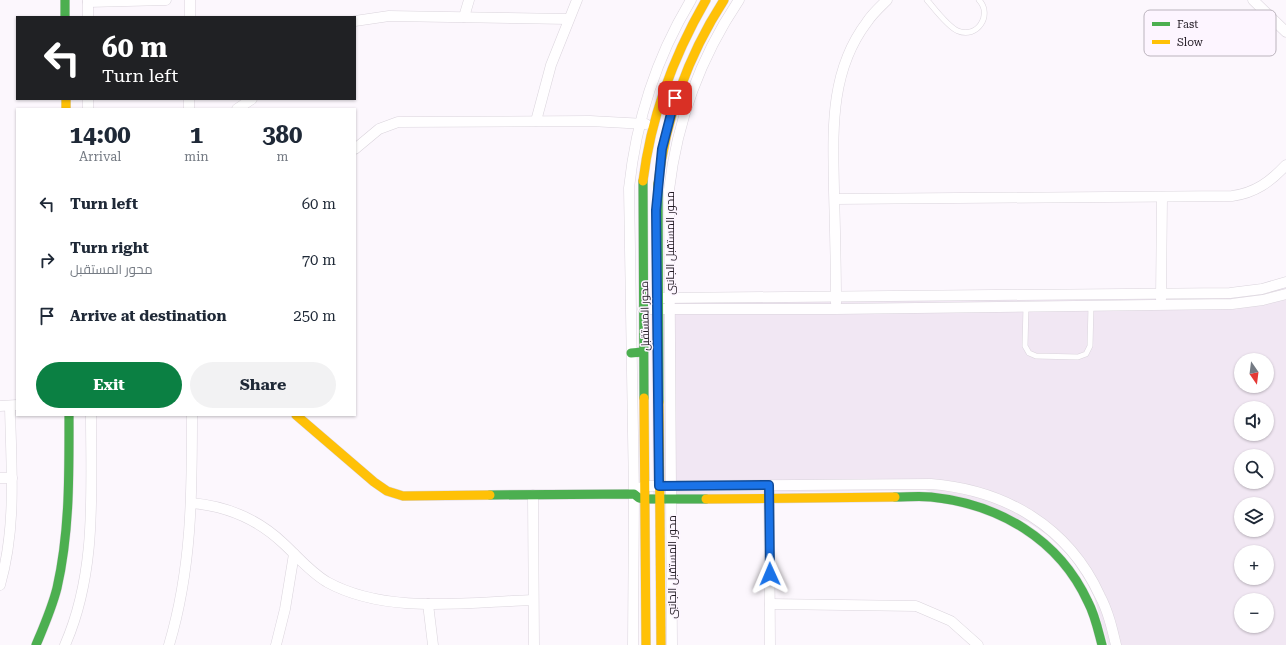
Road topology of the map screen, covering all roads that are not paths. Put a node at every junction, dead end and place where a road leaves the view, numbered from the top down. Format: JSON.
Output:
{"nodes":[{"id":1,"x":65,"y":0,"type":"edge"},
{"id":2,"x":166,"y":0,"type":"edge"},
{"id":3,"x":200,"y":0,"type":"edge"},
{"id":4,"x":469,"y":0,"type":"edge"},
{"id":5,"x":577,"y":0,"type":"edge"},
{"id":6,"x":691,"y":0,"type":"edge"},
{"id":7,"x":706,"y":0,"type":"edge"},
{"id":8,"x":724,"y":0,"type":"edge"},
{"id":9,"x":739,"y":0,"type":"edge"},
{"id":10,"x":887,"y":0,"type":"edge"},
{"id":11,"x":927,"y":0,"type":"edge"},
{"id":12,"x":979,"y":0,"type":"edge"},
{"id":13,"x":1253,"y":0,"type":"edge"},
{"id":14,"x":88,"y":1,"type":"edge"},
{"id":15,"x":190,"y":9,"type":"edge"},
{"id":16,"x":1263,"y":10,"type":"edge"},
{"id":17,"x":65,"y":16,"type":"edge"},
{"id":18,"x":88,"y":16,"type":"edge"},
{"id":19,"x":464,"y":17,"type":"junction"},
{"id":20,"x":568,"y":19,"type":"junction"},
{"id":21,"x":356,"y":21,"type":"edge"},
{"id":22,"x":1276,"y":22,"type":"edge"},
{"id":23,"x":1286,"y":32,"type":"edge"},
{"id":24,"x":250,"y":100,"type":"edge"},
{"id":25,"x":238,"y":108,"type":"edge"},
{"id":26,"x":536,"y":121,"type":"junction"},
{"id":27,"x":640,"y":124,"type":"junction"},
{"id":28,"x":652,"y":124,"type":"junction"},
{"id":29,"x":356,"y":148,"type":"edge"},
{"id":30,"x":1286,"y":165,"type":"edge"},
{"id":31,"x":1162,"y":196,"type":"junction"},
{"id":32,"x":834,"y":199,"type":"junction"},
{"id":33,"x":1286,"y":282,"type":"edge"},
{"id":34,"x":1161,"y":293,"type":"junction"},
{"id":35,"x":1286,"y":294,"type":"edge"},
{"id":36,"x":836,"y":296,"type":"junction"},
{"id":37,"x":657,"y":298,"type":"junction"},
{"id":38,"x":669,"y":298,"type":"junction"},
{"id":39,"x":643,"y":304,"type":"junction"},
{"id":40,"x":1161,"y":305,"type":"junction"},
{"id":41,"x":1026,"y":306,"type":"junction"},
{"id":42,"x":1091,"y":306,"type":"junction"},
{"id":43,"x":658,"y":309,"type":"junction"},
{"id":44,"x":669,"y":309,"type":"junction"},
{"id":45,"x":836,"y":309,"type":"junction"},
{"id":46,"x":643,"y":352,"type":"junction"},
{"id":47,"x":631,"y":353,"type":"junction"},
{"id":48,"x":9,"y":405,"type":"edge"},
{"id":49,"x":69,"y":416,"type":"edge"},
{"id":50,"x":91,"y":416,"type":"edge"},
{"id":51,"x":192,"y":416,"type":"edge"},
{"id":52,"x":297,"y":416,"type":"edge"},
{"id":53,"x":0,"y":478,"type":"edge"},
{"id":54,"x":12,"y":478,"type":"junction"},
{"id":55,"x":769,"y":485,"type":"junction"},
{"id":56,"x":645,"y":486,"type":"junction"},
{"id":57,"x":659,"y":486,"type":"junction"},
{"id":58,"x":671,"y":486,"type":"junction"},
{"id":59,"x":634,"y":494,"type":"junction"},
{"id":60,"x":533,"y":495,"type":"junction"},
{"id":61,"x":769,"y":498,"type":"junction"},
{"id":62,"x":659,"y":499,"type":"junction"},
{"id":63,"x":671,"y":499,"type":"junction"},
{"id":64,"x":645,"y":500,"type":"junction"},
{"id":65,"x":192,"y":503,"type":"junction"},
{"id":66,"x":294,"y":554,"type":"junction"},
{"id":67,"x":0,"y":585,"type":"edge"},
{"id":68,"x":533,"y":600,"type":"junction"},
{"id":69,"x":428,"y":604,"type":"junction"},
{"id":70,"x":770,"y":604,"type":"junction"},
{"id":71,"x":36,"y":645,"type":"edge"},
{"id":72,"x":64,"y":645,"type":"edge"},
{"id":73,"x":169,"y":645,"type":"edge"},
{"id":74,"x":276,"y":645,"type":"edge"},
{"id":75,"x":433,"y":645,"type":"edge"},
{"id":76,"x":534,"y":645,"type":"edge"},
{"id":77,"x":634,"y":645,"type":"edge"},
{"id":78,"x":646,"y":645,"type":"edge"},
{"id":79,"x":661,"y":645,"type":"edge"},
{"id":80,"x":672,"y":645,"type":"edge"},
{"id":81,"x":770,"y":645,"type":"edge"},
{"id":82,"x":978,"y":645,"type":"edge"},
{"id":83,"x":1102,"y":645,"type":"edge"},
{"id":84,"x":1116,"y":645,"type":"edge"}],
"edges":[{"from":1,"to":17,"type":"street"},
{"from":2,"to":14,"type":"street"},
{"from":3,"to":15,"type":"street"},
{"from":4,"to":19,"type":"street"},
{"from":5,"to":20,"type":"street"},
{"from":6,"to":27,"type":"street"},
{"from":7,"to":28,"type":"street","name":"محور المستقبل"},
{"from":8,"to":37,"type":"street","name":"محور المستقبل"},
{"from":9,"to":38,"type":"street","name":"محور المستقبل الجانبى"},
{"from":10,"to":32,"type":"street"},
{"from":11,"to":12,"type":"lane"},
{"from":13,"to":16,"type":"street"},
{"from":14,"to":18,"type":"street"},
{"from":19,"to":20,"type":"street"},
{"from":19,"to":21,"type":"street"},
{"from":20,"to":26,"type":"street"},
{"from":22,"to":23,"type":"street"},
{"from":24,"to":25,"type":"street"},
{"from":26,"to":27,"type":"street"},
{"from":26,"to":29,"type":"street"},
{"from":27,"to":28,"type":"street"},
{"from":27,"to":47,"type":"street"},
{"from":28,"to":39,"type":"street","name":"محور المستقبل"},
{"from":30,"to":31,"type":"street"},
{"from":31,"to":32,"type":"street"},
{"from":31,"to":34,"type":"street"},
{"from":32,"to":36,"type":"street"},
{"from":33,"to":34,"type":"street"},
{"from":34,"to":36,"type":"street"},
{"from":34,"to":40,"type":"street"},
{"from":35,"to":40,"type":"street"},
{"from":36,"to":38,"type":"street"},
{"from":36,"to":45,"type":"street"},
{"from":37,"to":38,"type":"street"},
{"from":37,"to":39,"type":"street"},
{"from":37,"to":43,"type":"street","name":"محور المستقبل"},
{"from":38,"to":44,"type":"street","name":"محور المستقبل الجانبى"},
{"from":39,"to":43,"type":"street"},
{"from":39,"to":46,"type":"street","name":"محور المستقبل"},
{"from":40,"to":42,"type":"street"},
{"from":41,"to":42,"type":"street"},
{"from":41,"to":42,"type":"lane"},
{"from":41,"to":45,"type":"street"},
{"from":43,"to":44,"type":"street"},
{"from":43,"to":57,"type":"street","name":"محور المستقبل"},
{"from":44,"to":45,"type":"street"},
{"from":44,"to":58,"type":"street","name":"محور المستقبل الجانبى"},
{"from":46,"to":47,"type":"street"},
{"from":46,"to":56,"type":"street","name":"محور المستقبل"},
{"from":47,"to":59,"type":"street"},
{"from":48,"to":54,"type":"street"},
{"from":49,"to":71,"type":"street"},
{"from":50,"to":72,"type":"street"},
{"from":51,"to":65,"type":"street"},
{"from":52,"to":60,"type":"street"},
{"from":53,"to":54,"type":"street"},
{"from":54,"to":67,"type":"street"},
{"from":55,"to":58,"type":"street"},
{"from":55,"to":61,"type":"street"},
{"from":55,"to":84,"type":"street"},
{"from":56,"to":57,"type":"street"},
{"from":56,"to":59,"type":"street"},
{"from":56,"to":64,"type":"street","name":"محور المستقبل"},
{"from":57,"to":58,"type":"street"},
{"from":57,"to":62,"type":"street","name":"محور المستقبل"},
{"from":58,"to":63,"type":"street","name":"محور المستقبل الجانبى"},
{"from":59,"to":60,"type":"street"},
{"from":59,"to":64,"type":"street"},
{"from":59,"to":77,"type":"street"},
{"from":60,"to":68,"type":"street"},
{"from":61,"to":63,"type":"street"},
{"from":61,"to":70,"type":"street"},
{"from":61,"to":83,"type":"street"},
{"from":62,"to":63,"type":"street"},
{"from":62,"to":64,"type":"street"},
{"from":62,"to":79,"type":"street","name":"محور المستقبل"},
{"from":63,"to":80,"type":"street","name":"محور المستقبل الجانبى"},
{"from":64,"to":78,"type":"street","name":"محور المستقبل"},
{"from":65,"to":66,"type":"street"},
{"from":65,"to":73,"type":"street"},
{"from":66,"to":69,"type":"street"},
{"from":66,"to":74,"type":"street"},
{"from":68,"to":69,"type":"street"},
{"from":68,"to":76,"type":"street"},
{"from":69,"to":75,"type":"street"},
{"from":70,"to":81,"type":"street"},
{"from":70,"to":82,"type":"street"}]}
